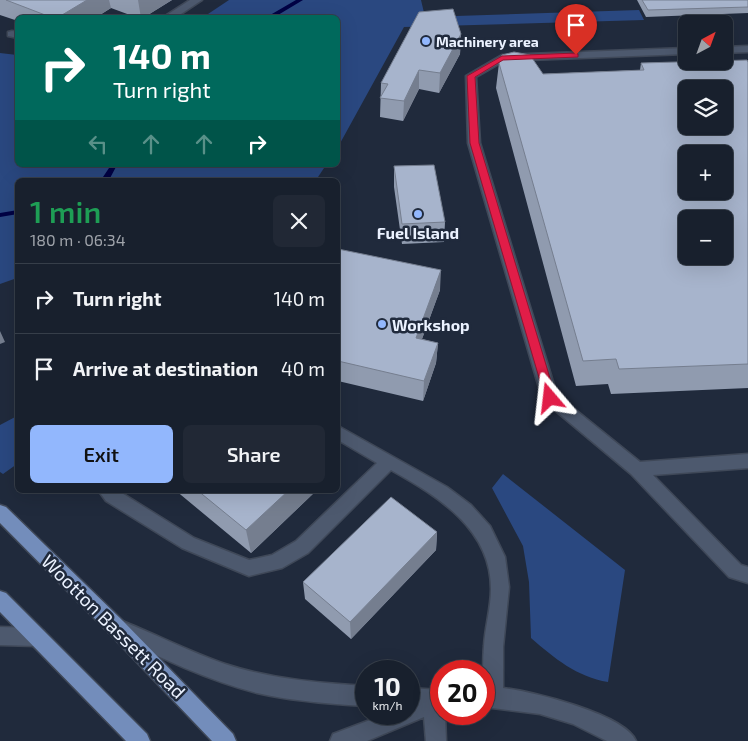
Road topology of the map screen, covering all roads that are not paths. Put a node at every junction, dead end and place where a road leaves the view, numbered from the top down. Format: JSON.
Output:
{"nodes":[{"id":1,"x":197,"y":0,"type":"edge"},
{"id":2,"x":171,"y":15,"type":"edge"},
{"id":3,"x":748,"y":49,"type":"edge"},
{"id":4,"x":733,"y":50,"type":"edge"},
{"id":5,"x":678,"y":51,"type":"edge"},
{"id":6,"x":340,"y":433,"type":"edge"},
{"id":7,"x":748,"y":461,"type":"edge"},
{"id":8,"x":388,"y":463,"type":"junction"},
{"id":9,"x":637,"y":469,"type":"junction"},
{"id":10,"x":109,"y":493,"type":"edge"},
{"id":11,"x":0,"y":512,"type":"edge"},
{"id":12,"x":748,"y":574,"type":"edge"},
{"id":13,"x":0,"y":599,"type":"edge"},
{"id":14,"x":116,"y":627,"type":"junction"},
{"id":15,"x":0,"y":636,"type":"edge"},
{"id":16,"x":37,"y":637,"type":"junction"},
{"id":17,"x":492,"y":660,"type":"edge"},
{"id":18,"x":355,"y":695,"type":"edge"},
{"id":19,"x":495,"y":698,"type":"edge"},
{"id":20,"x":430,"y":704,"type":"edge"},
{"id":21,"x":435,"y":725,"type":"edge"},
{"id":22,"x":140,"y":741,"type":"edge"},
{"id":23,"x":226,"y":741,"type":"edge"},
{"id":24,"x":340,"y":741,"type":"edge"},
{"id":25,"x":436,"y":741,"type":"edge"},
{"id":26,"x":626,"y":741,"type":"edge"}],
"edges":[{"from":1,"to":2,"type":"street"},
{"from":3,"to":4,"type":"street"},
{"from":5,"to":9,"type":"street"},
{"from":6,"to":8,"type":"street"},
{"from":7,"to":9,"type":"street"},
{"from":8,"to":10,"type":"street"},
{"from":8,"to":17,"type":"street"},
{"from":9,"to":12,"type":"street"},
{"from":11,"to":14,"type":"main road","name":"Wootton Bassett Road"},
{"from":13,"to":16,"type":"main road"},
{"from":14,"to":18,"type":"street"},
{"from":14,"to":23,"type":"main road","name":"Wootton Bassett Road"},
{"from":15,"to":16,"type":"street"},
{"from":16,"to":22,"type":"main road"},
{"from":19,"to":26,"type":"street"},
{"from":20,"to":24,"type":"street"},
{"from":21,"to":25,"type":"street"}]}
